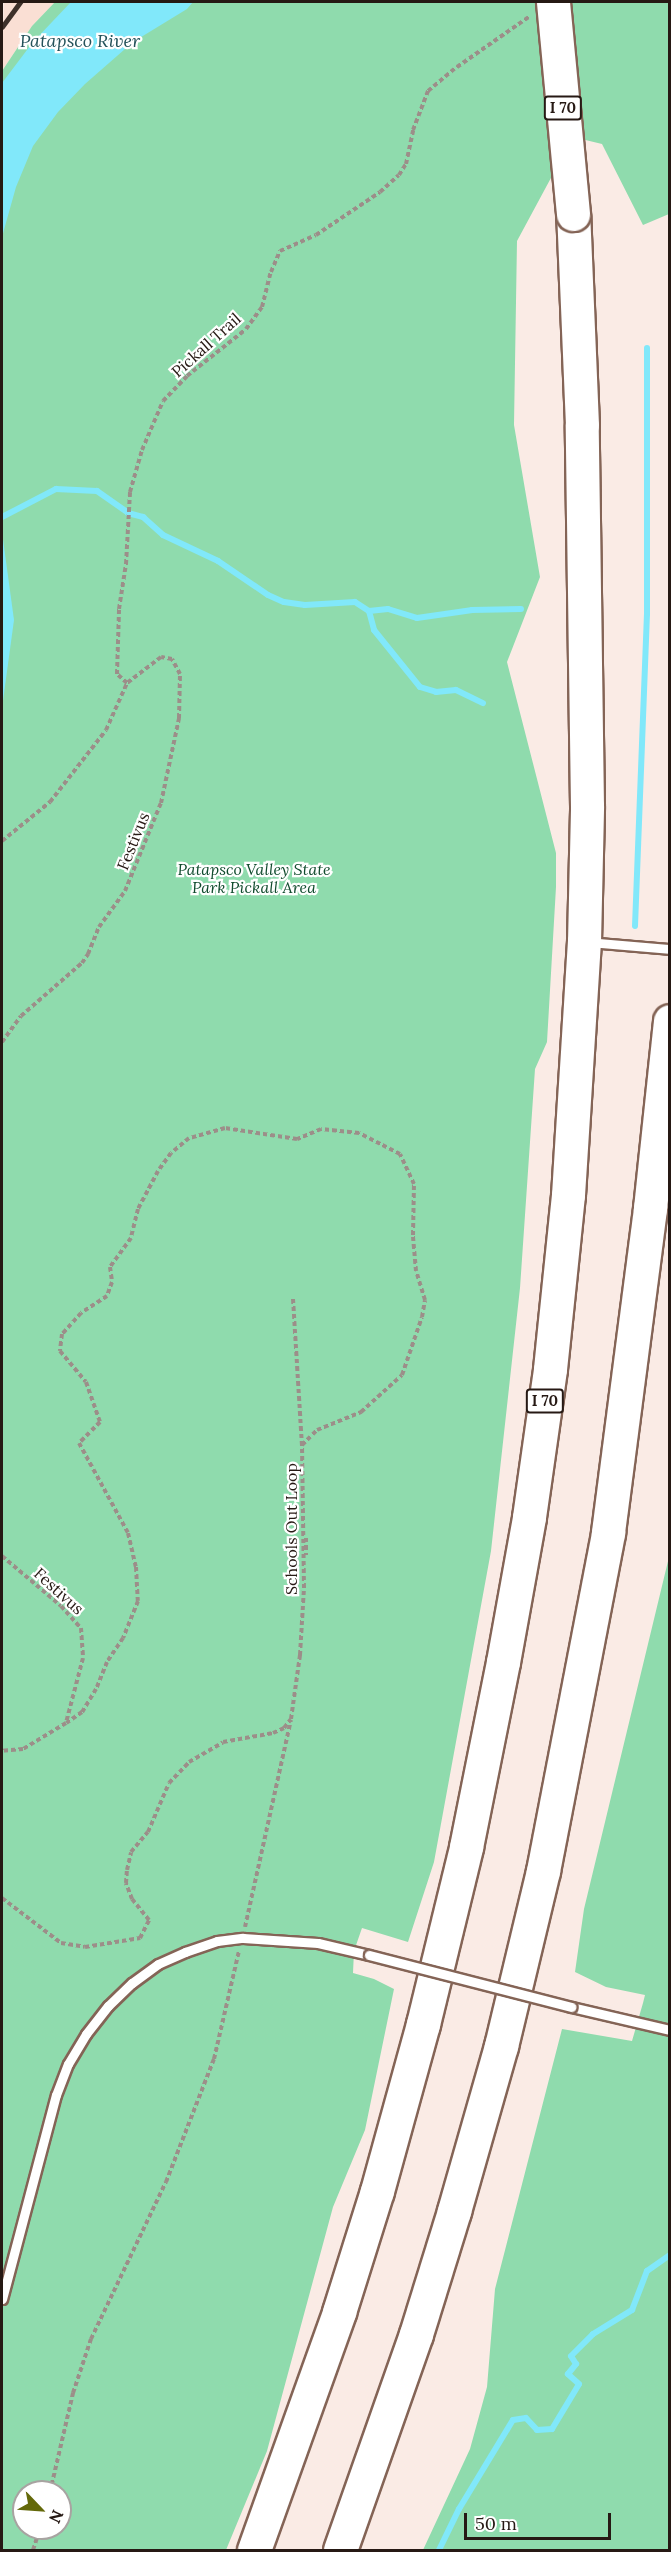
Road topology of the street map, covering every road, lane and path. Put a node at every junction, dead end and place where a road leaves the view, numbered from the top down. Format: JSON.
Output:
{"nodes":[{"id":1,"x":545,"y":8,"type":"edge"},
{"id":2,"x":127,"y":683,"type":"junction"},
{"id":3,"x":2,"y":841,"type":"edge"},
{"id":4,"x":584,"y":942,"type":"junction"},
{"id":5,"x":669,"y":949,"type":"edge"},
{"id":6,"x":669,"y":1021,"type":"edge"},
{"id":7,"x":2,"y":1042,"type":"edge"},
{"id":8,"x":292,"y":1299,"type":"dead end"},
{"id":9,"x":302,"y":1445,"type":"junction"},
{"id":10,"x":2,"y":1556,"type":"edge"},
{"id":11,"x":291,"y":1719,"type":"junction"},
{"id":12,"x":66,"y":1723,"type":"junction"},
{"id":13,"x":2,"y":1751,"type":"edge"},
{"id":14,"x":2,"y":1898,"type":"edge"},
{"id":15,"x":243,"y":1938,"type":"junction"},
{"id":16,"x":669,"y":2030,"type":"edge"},
{"id":17,"x":6,"y":2266,"type":"edge"},
{"id":18,"x":2,"y":2300,"type":"edge"},
{"id":19,"x":53,"y":2480,"type":"edge"},
{"id":20,"x":254,"y":2550,"type":"edge"},
{"id":21,"x":340,"y":2550,"type":"edge"}],
"edges":[{"from":1,"to":2,"type":"path","name":"Pickall Trail"},
{"from":1,"to":4,"type":"highway","number":"I 70","bridge":true},
{"from":2,"to":3,"type":"path"},
{"from":2,"to":7,"type":"path","name":"Festivus"},
{"from":4,"to":5,"type":"lane"},
{"from":4,"to":20,"type":"highway","number":"I 70"},
{"from":6,"to":21,"type":"highway"},
{"from":8,"to":9,"type":"path"},
{"from":9,"to":11,"type":"path"},
{"from":9,"to":12,"type":"path","name":"Schools Out Loop"},
{"from":10,"to":12,"type":"path","name":"Festivus"},
{"from":11,"to":14,"type":"path"},
{"from":11,"to":15,"type":"path"},
{"from":12,"to":13,"type":"path"},
{"from":15,"to":16,"type":"lane","bridge":true},
{"from":15,"to":17,"type":"lane"},
{"from":15,"to":19,"type":"path"},
{"from":17,"to":18,"type":"lane"}]}
